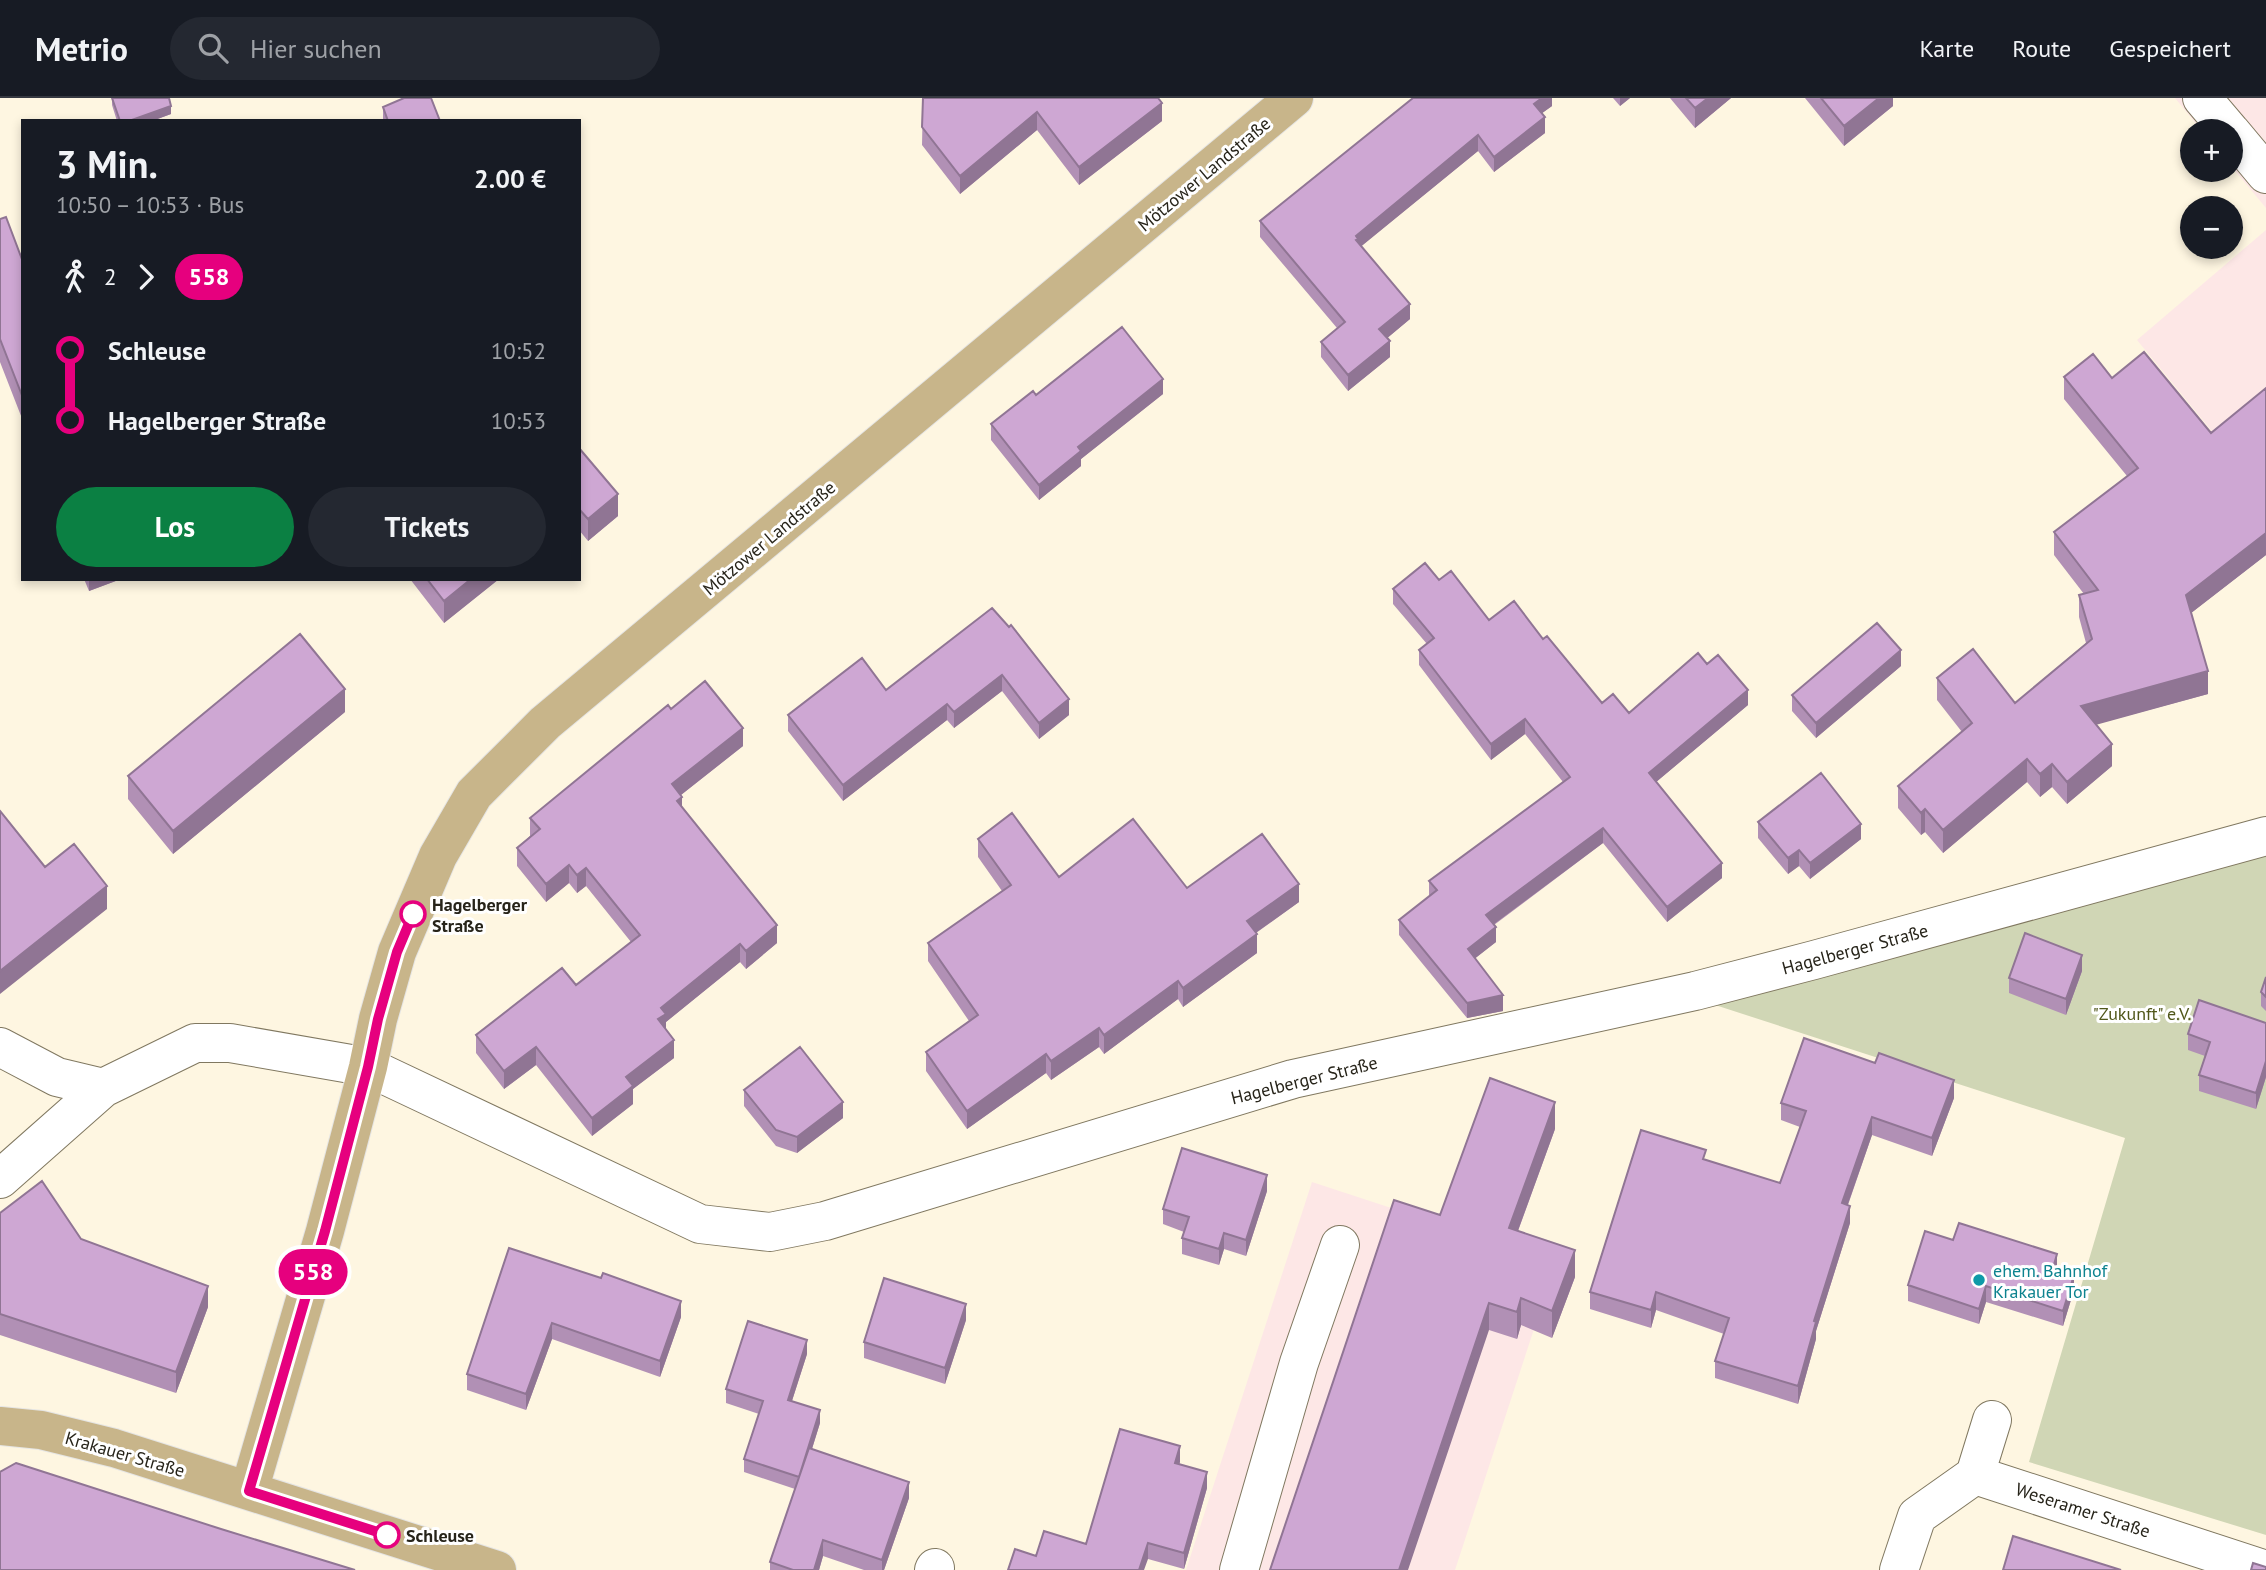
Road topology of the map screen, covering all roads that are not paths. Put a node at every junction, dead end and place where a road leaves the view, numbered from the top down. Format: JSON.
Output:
{"nodes":[{"id":1,"x":1294,"y":98,"type":"edge"},
{"id":2,"x":2202,"y":98,"type":"edge"},
{"id":3,"x":2220,"y":119,"type":"edge"},
{"id":4,"x":2243,"y":146,"type":"edge"},
{"id":5,"x":2266,"y":174,"type":"edge"},
{"id":6,"x":2266,"y":835,"type":"edge"},
{"id":7,"x":0,"y":1047,"type":"edge"},
{"id":8,"x":368,"y":1067,"type":"junction"},
{"id":9,"x":103,"y":1088,"type":"junction"},
{"id":10,"x":0,"y":1179,"type":"edge"},
{"id":11,"x":1340,"y":1245,"type":"dead end"},
{"id":12,"x":1993,"y":1420,"type":"dead end"},
{"id":13,"x":0,"y":1426,"type":"edge"},
{"id":14,"x":1975,"y":1475,"type":"junction"},
{"id":15,"x":249,"y":1491,"type":"junction"},
{"id":16,"x":497,"y":1570,"type":"edge"},
{"id":17,"x":1240,"y":1570,"type":"edge"},
{"id":18,"x":1899,"y":1570,"type":"edge"},
{"id":19,"x":2266,"y":1570,"type":"edge"}],
"edges":[{"from":1,"to":8,"type":"main road","name":"Mötzower Landstraße"},
{"from":2,"to":3,"type":"street"},
{"from":4,"to":5,"type":"street"},
{"from":6,"to":8,"type":"street","name":"Hagelberger Straße"},
{"from":7,"to":9,"type":"street"},
{"from":8,"to":9,"type":"street"},
{"from":8,"to":15,"type":"main road","name":"Mötzower Landstraße"},
{"from":9,"to":10,"type":"street"},
{"from":11,"to":17,"type":"street"},
{"from":12,"to":14,"type":"street"},
{"from":13,"to":15,"type":"main road","name":"Krakauer Straße"},
{"from":14,"to":18,"type":"street"},
{"from":14,"to":19,"type":"street","name":"Weseramer Straße"},
{"from":15,"to":16,"type":"main road","name":"Krakauer Straße"}]}
